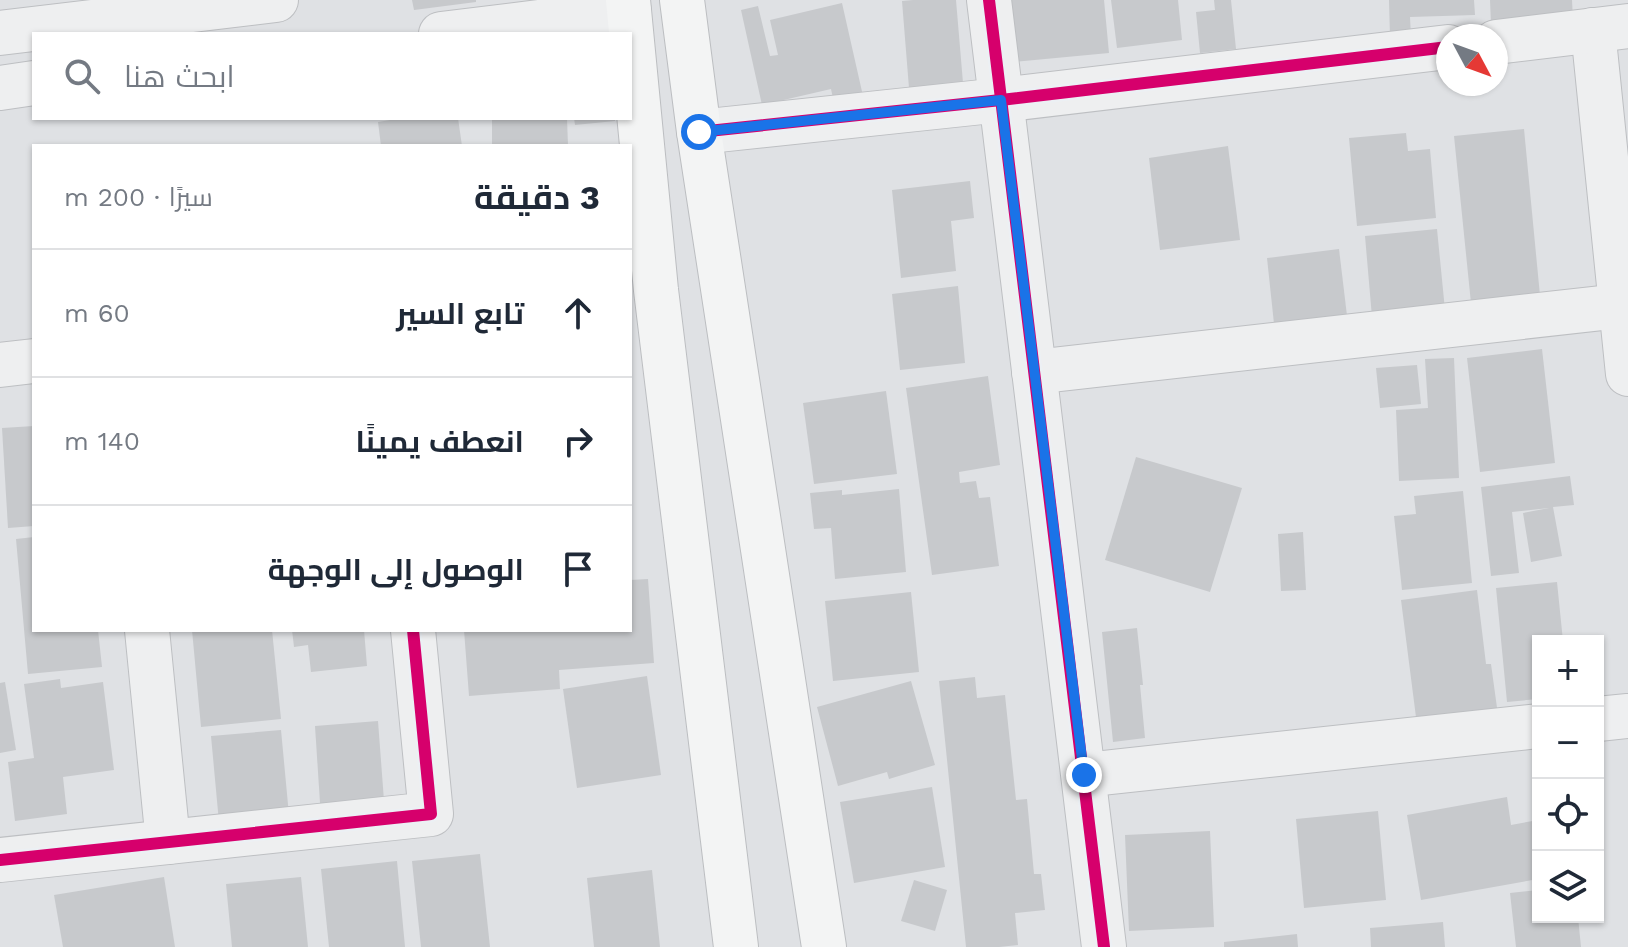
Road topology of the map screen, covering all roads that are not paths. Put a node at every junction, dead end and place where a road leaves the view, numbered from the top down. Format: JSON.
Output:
{"nodes":[{"id":1,"x":276,"y":0,"type":"edge"},
{"id":2,"x":682,"y":0,"type":"edge"},
{"id":3,"x":989,"y":0,"type":"edge"},
{"id":4,"x":629,"y":6,"type":"edge"},
{"id":5,"x":113,"y":10,"type":"edge"},
{"id":6,"x":1611,"y":28,"type":"edge"},
{"id":7,"x":454,"y":32,"type":"edge"},
{"id":8,"x":630,"y":32,"type":"edge"},
{"id":9,"x":0,"y":33,"type":"edge"},
{"id":10,"x":1508,"y":41,"type":"edge"},
{"id":11,"x":1436,"y":48,"type":"edge"},
{"id":12,"x":632,"y":67,"type":"edge"},
{"id":13,"x":32,"y":83,"type":"edge"},
{"id":14,"x":0,"y":88,"type":"edge"},
{"id":15,"x":1001,"y":100,"type":"junction"},
{"id":16,"x":699,"y":132,"type":"junction"},
{"id":17,"x":643,"y":292,"type":"edge"},
{"id":18,"x":1624,"y":306,"type":"edge"},
{"id":19,"x":32,"y":361,"type":"edge"},
{"id":20,"x":0,"y":365,"type":"edge"},
{"id":21,"x":1034,"y":372,"type":"junction"},
{"id":22,"x":1628,"y":374,"type":"edge"},
{"id":23,"x":147,"y":632,"type":"edge"},
{"id":24,"x":413,"y":632,"type":"edge"},
{"id":25,"x":1628,"y":716,"type":"edge"},
{"id":26,"x":1604,"y":718,"type":"edge"},
{"id":27,"x":1532,"y":727,"type":"edge"},
{"id":28,"x":1084,"y":775,"type":"junction"},
{"id":29,"x":168,"y":842,"type":"junction"},
{"id":30,"x":0,"y":860,"type":"edge"},
{"id":31,"x":736,"y":947,"type":"edge"},
{"id":32,"x":824,"y":947,"type":"edge"},
{"id":33,"x":1104,"y":947,"type":"edge"}],
"edges":[{"from":1,"to":5,"type":"street"},
{"from":2,"to":16,"type":"main road"},
{"from":3,"to":15,"type":"street"},
{"from":4,"to":7,"type":"street"},
{"from":4,"to":8,"type":"main road"},
{"from":5,"to":9,"type":"street"},
{"from":6,"to":10,"type":"street"},
{"from":6,"to":18,"type":"street"},
{"from":11,"to":15,"type":"street"},
{"from":12,"to":17,"type":"main road"},
{"from":13,"to":14,"type":"street"},
{"from":15,"to":16,"type":"street"},
{"from":15,"to":21,"type":"street"},
{"from":16,"to":32,"type":"main road"},
{"from":17,"to":31,"type":"main road"},
{"from":18,"to":21,"type":"street"},
{"from":18,"to":22,"type":"street"},
{"from":19,"to":20,"type":"street"},
{"from":21,"to":28,"type":"street"},
{"from":23,"to":29,"type":"street"},
{"from":24,"to":29,"type":"street"},
{"from":25,"to":26,"type":"street"},
{"from":27,"to":28,"type":"street"},
{"from":28,"to":33,"type":"street"},
{"from":29,"to":30,"type":"street"}]}
